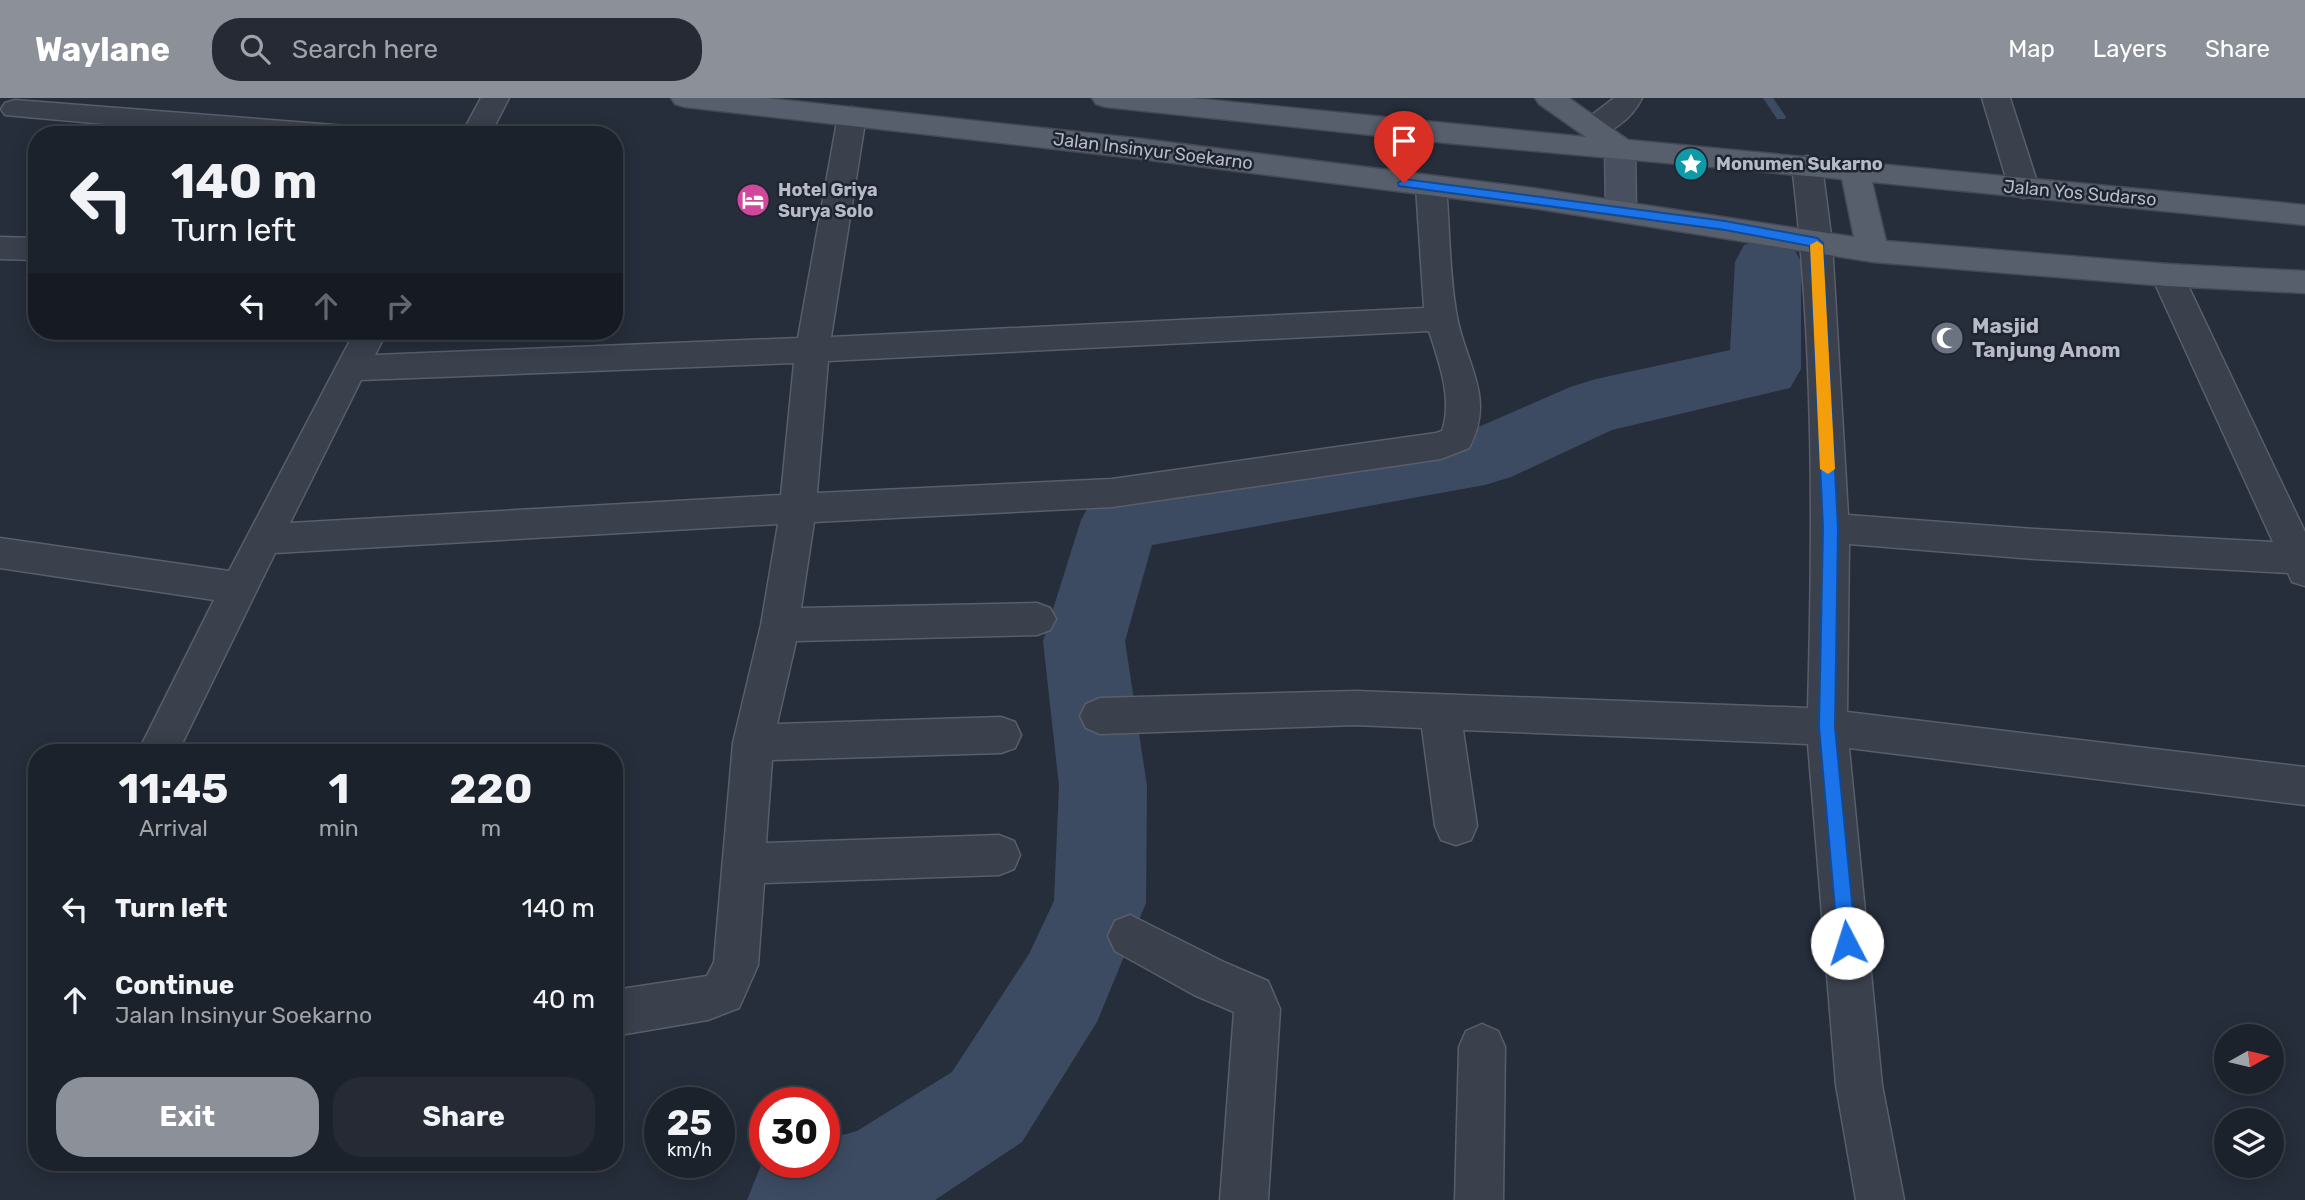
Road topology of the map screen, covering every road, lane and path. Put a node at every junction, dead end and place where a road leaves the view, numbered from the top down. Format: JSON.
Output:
{"nodes":[{"id":1,"x":495,"y":98,"type":"edge"},
{"id":2,"x":685,"y":98,"type":"edge"},
{"id":3,"x":1106,"y":98,"type":"edge"},
{"id":4,"x":1549,"y":98,"type":"edge"},
{"id":5,"x":1628,"y":98,"type":"edge"},
{"id":6,"x":1996,"y":98,"type":"edge"},
{"id":7,"x":13,"y":112,"type":"edge"},
{"id":8,"x":852,"y":116,"type":"junction"},
{"id":9,"x":216,"y":126,"type":"edge"},
{"id":10,"x":480,"y":126,"type":"edge"},
{"id":11,"x":1594,"y":128,"type":"junction"},
{"id":12,"x":1620,"y":149,"type":"junction"},
{"id":13,"x":1798,"y":165,"type":"junction"},
{"id":14,"x":1855,"y":171,"type":"junction"},
{"id":15,"x":1431,"y":187,"type":"junction"},
{"id":16,"x":2024,"y":188,"type":"junction"},
{"id":17,"x":1621,"y":211,"type":"junction"},
{"id":18,"x":2305,"y":215,"type":"edge"},
{"id":19,"x":1817,"y":243,"type":"junction"},
{"id":20,"x":0,"y":248,"type":"edge"},
{"id":21,"x":28,"y":249,"type":"edge"},
{"id":22,"x":1873,"y":251,"type":"junction"},
{"id":23,"x":2167,"y":275,"type":"junction"},
{"id":24,"x":2305,"y":282,"type":"edge"},
{"id":25,"x":1441,"y":319,"type":"junction"},
{"id":26,"x":366,"y":340,"type":"edge"},
{"id":27,"x":812,"y":350,"type":"junction"},
{"id":28,"x":352,"y":368,"type":"junction"},
{"id":29,"x":798,"y":508,"type":"junction"},
{"id":30,"x":1831,"y":528,"type":"junction"},
{"id":31,"x":266,"y":539,"type":"junction"},
{"id":32,"x":0,"y":553,"type":"edge"},
{"id":33,"x":2303,"y":563,"type":"edge"},
{"id":34,"x":239,"y":588,"type":"junction"},
{"id":35,"x":1037,"y":620,"type":"dead end"},
{"id":36,"x":780,"y":625,"type":"junction"},
{"id":37,"x":1440,"y":710,"type":"junction"},
{"id":38,"x":1100,"y":716,"type":"dead end"},
{"id":39,"x":1827,"y":727,"type":"junction"},
{"id":40,"x":1001,"y":735,"type":"dead end"},
{"id":41,"x":753,"y":743,"type":"junction"},
{"id":42,"x":162,"y":744,"type":"edge"},
{"id":43,"x":2305,"y":786,"type":"edge"},
{"id":44,"x":1455,"y":826,"type":"dead end"},
{"id":45,"x":999,"y":855,"type":"dead end"},
{"id":46,"x":744,"y":864,"type":"junction"},
{"id":47,"x":1130,"y":936,"type":"dead end"},
{"id":48,"x":623,"y":1012,"type":"edge"},
{"id":49,"x":1482,"y":1047,"type":"dead end"},
{"id":50,"x":1244,"y":1200,"type":"edge"},
{"id":51,"x":1479,"y":1200,"type":"edge"},
{"id":52,"x":1880,"y":1200,"type":"edge"}],
"edges":[{"from":1,"to":10,"type":"street"},
{"from":2,"to":8,"type":"main road","name":"Jalan Insinyur Soekarno"},
{"from":3,"to":12,"type":"main road"},
{"from":4,"to":11,"type":"main road"},
{"from":5,"to":11,"type":"street"},
{"from":6,"to":16,"type":"street"},
{"from":7,"to":9,"type":"street"},
{"from":8,"to":15,"type":"main road","name":"Jalan Insinyur Soekarno"},
{"from":8,"to":27,"type":"street"},
{"from":11,"to":12,"type":"main road"},
{"from":12,"to":13,"type":"main road","name":"Jalan Yos Sudarso"},
{"from":12,"to":17,"type":"main road"},
{"from":13,"to":14,"type":"main road","name":"Jalan Yos Sudarso"},
{"from":13,"to":19,"type":"street"},
{"from":14,"to":16,"type":"main road","name":"Jalan Yos Sudarso"},
{"from":14,"to":22,"type":"main road"},
{"from":15,"to":17,"type":"main road","name":"Jalan Insinyur Soekarno"},
{"from":15,"to":25,"type":"street"},
{"from":16,"to":18,"type":"main road","name":"Jalan Yos Sudarso"},
{"from":17,"to":19,"type":"main road","name":"Jalan Insinyur Soekarno"},
{"from":19,"to":22,"type":"main road","name":"Jalan Insinyur Soekarno"},
{"from":19,"to":30,"type":"street"},
{"from":20,"to":21,"type":"street"},
{"from":22,"to":23,"type":"main road","name":"Jalan Insinyur Soekarno"},
{"from":23,"to":24,"type":"main road","name":"Jalan Insinyur Soekarno"},
{"from":23,"to":33,"type":"street"},
{"from":25,"to":27,"type":"street"},
{"from":25,"to":29,"type":"street"},
{"from":26,"to":28,"type":"street"},
{"from":27,"to":28,"type":"street"},
{"from":27,"to":29,"type":"street"},
{"from":28,"to":31,"type":"street"},
{"from":29,"to":31,"type":"street"},
{"from":29,"to":36,"type":"street"},
{"from":30,"to":33,"type":"street"},
{"from":30,"to":39,"type":"street"},
{"from":31,"to":34,"type":"street"},
{"from":32,"to":34,"type":"street"},
{"from":34,"to":42,"type":"street"},
{"from":35,"to":36,"type":"street"},
{"from":36,"to":41,"type":"street"},
{"from":37,"to":38,"type":"street"},
{"from":37,"to":39,"type":"street"},
{"from":37,"to":44,"type":"street"},
{"from":39,"to":43,"type":"street"},
{"from":39,"to":52,"type":"street"},
{"from":40,"to":41,"type":"street"},
{"from":41,"to":46,"type":"street"},
{"from":45,"to":46,"type":"street"},
{"from":46,"to":48,"type":"street"},
{"from":47,"to":50,"type":"street"},
{"from":49,"to":51,"type":"street"}]}
